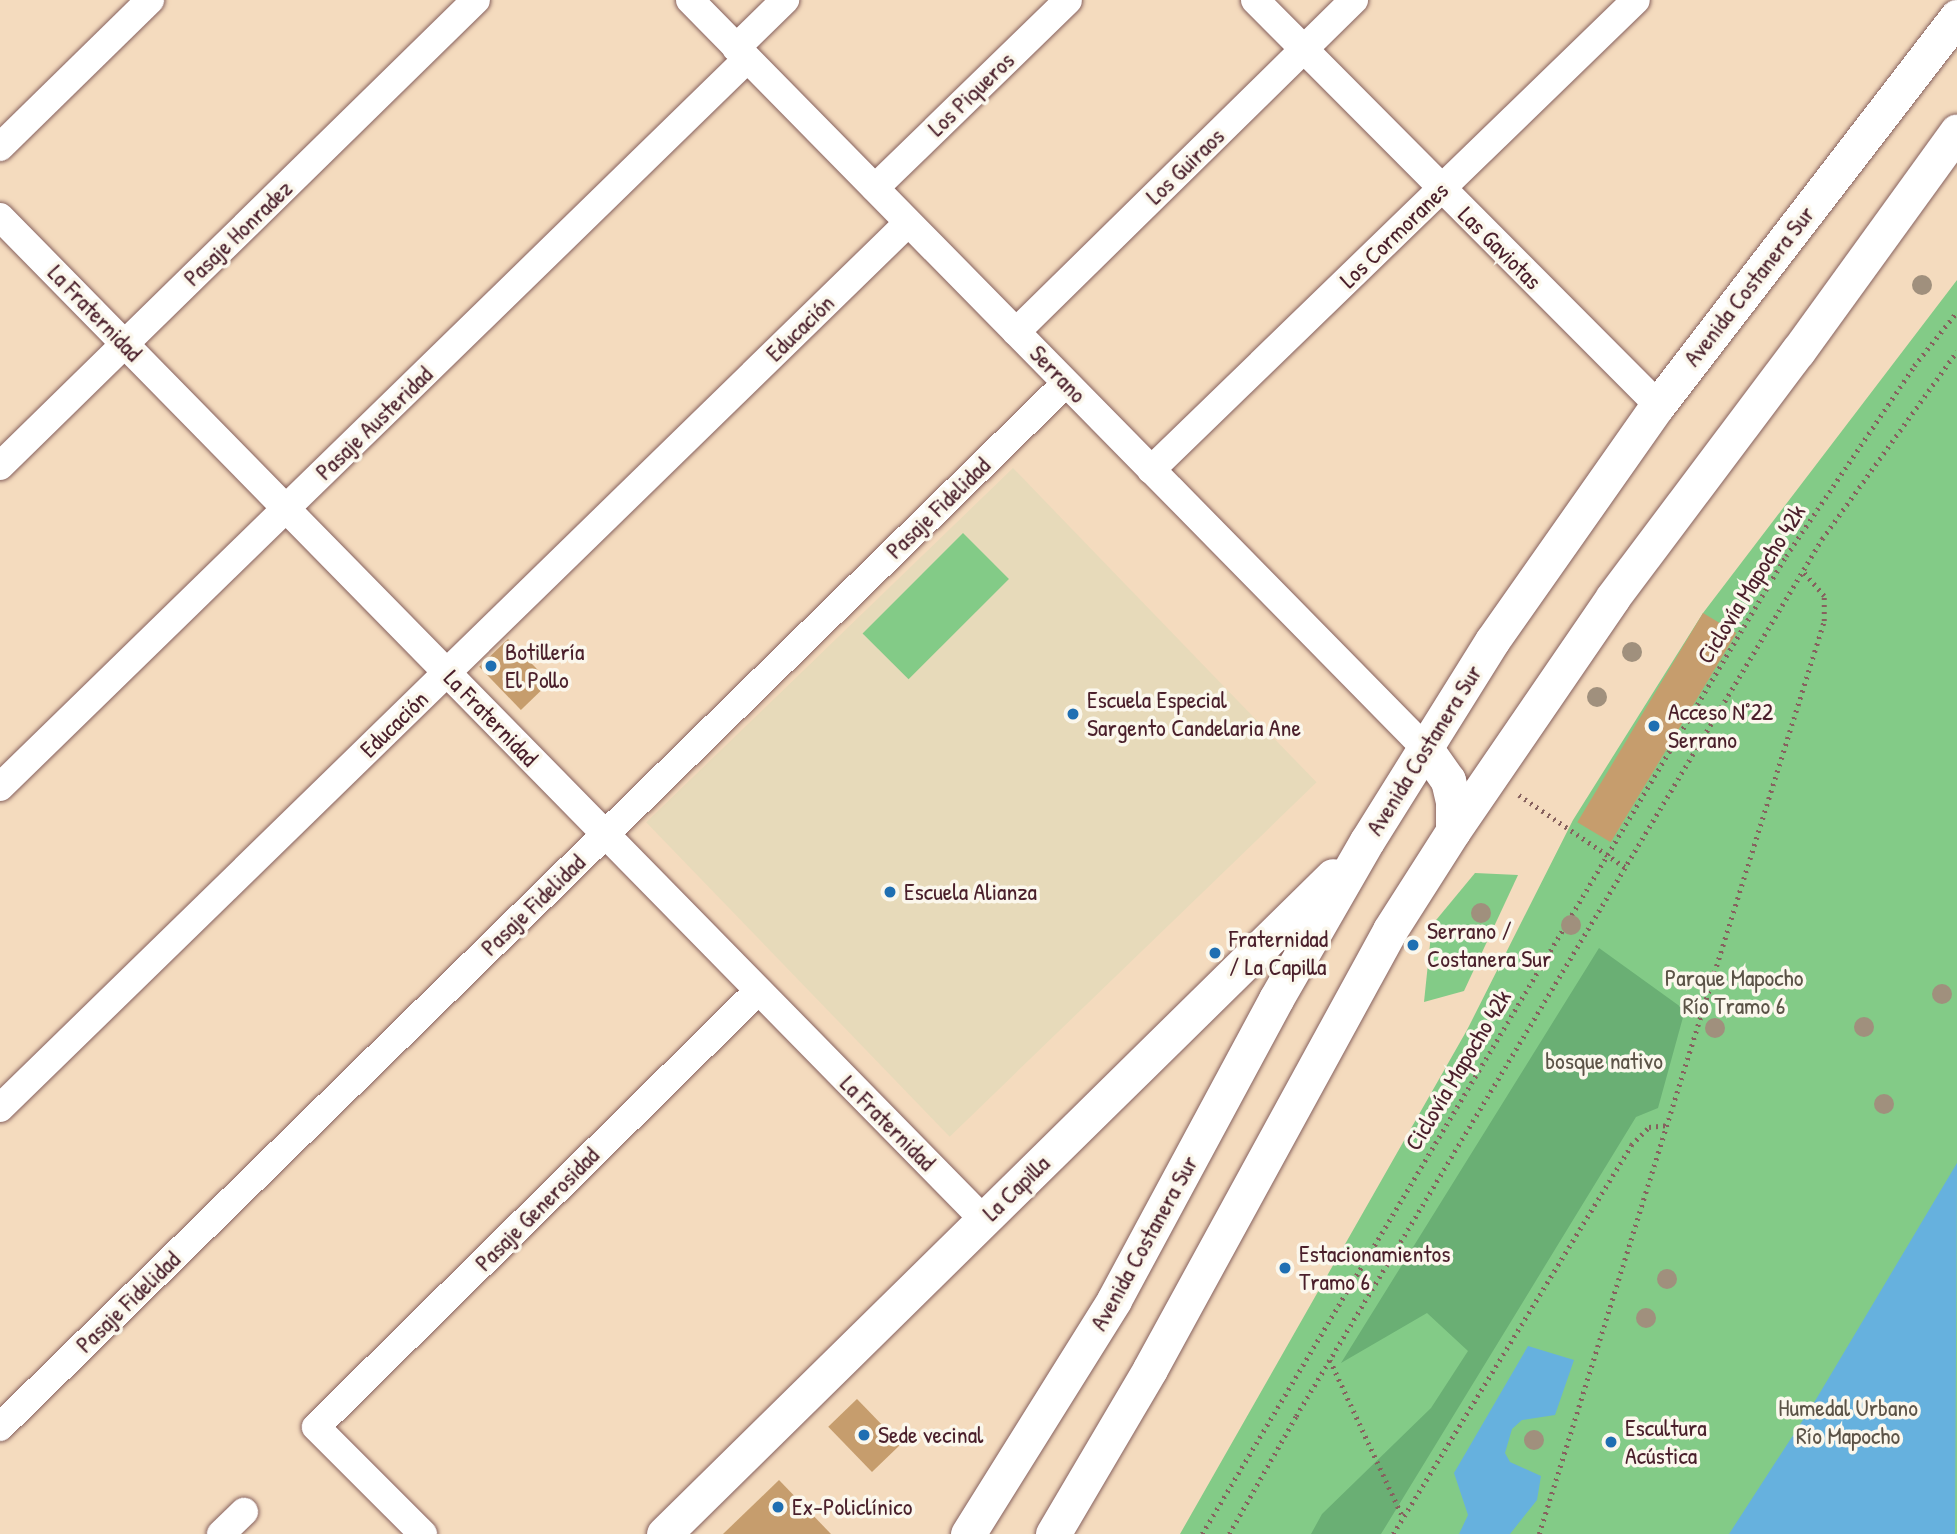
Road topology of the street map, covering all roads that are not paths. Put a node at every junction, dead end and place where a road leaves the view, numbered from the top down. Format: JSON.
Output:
{"nodes":[{"id":1,"x":150,"y":0,"type":"edge"},
{"id":2,"x":476,"y":0,"type":"edge"},
{"id":3,"x":690,"y":0,"type":"edge"},
{"id":4,"x":785,"y":0,"type":"edge"},
{"id":5,"x":1068,"y":0,"type":"edge"},
{"id":6,"x":1255,"y":0,"type":"edge"},
{"id":7,"x":1354,"y":0,"type":"edge"},
{"id":8,"x":1636,"y":0,"type":"edge"},
{"id":9,"x":1957,"y":17,"type":"edge"},
{"id":10,"x":1304,"y":49,"type":"junction"},
{"id":11,"x":742,"y":53,"type":"junction"},
{"id":12,"x":1957,"y":131,"type":"edge"},
{"id":13,"x":0,"y":147,"type":"edge"},
{"id":14,"x":875,"y":188,"type":"junction"},
{"id":15,"x":1441,"y":189,"type":"junction"},
{"id":16,"x":0,"y":217,"type":"edge"},
{"id":17,"x":908,"y":223,"type":"junction"},
{"id":18,"x":1016,"y":332,"type":"junction"},
{"id":19,"x":125,"y":344,"type":"junction"},
{"id":20,"x":1066,"y":383,"type":"junction"},
{"id":21,"x":1658,"y":405,"type":"junction"},
{"id":22,"x":0,"y":466,"type":"edge"},
{"id":23,"x":1151,"y":470,"type":"junction"},
{"id":24,"x":286,"y":508,"type":"junction"},
{"id":25,"x":446,"y":673,"type":"junction"},
{"id":26,"x":1426,"y":749,"type":"junction"},
{"id":27,"x":0,"y":787,"type":"edge"},
{"id":28,"x":1453,"y":831,"type":"junction"},
{"id":29,"x":605,"y":834,"type":"junction"},
{"id":30,"x":1367,"y":841,"type":"junction"},
{"id":31,"x":758,"y":991,"type":"junction"},
{"id":32,"x":0,"y":1108,"type":"edge"},
{"id":33,"x":983,"y":1219,"type":"junction"},
{"id":34,"x":0,"y":1427,"type":"edge"},
{"id":35,"x":244,"y":1511,"type":"dead end"},
{"id":36,"x":221,"y":1534,"type":"edge"},
{"id":37,"x":422,"y":1534,"type":"edge"},
{"id":38,"x":664,"y":1534,"type":"edge"},
{"id":39,"x":968,"y":1534,"type":"edge"},
{"id":40,"x":1053,"y":1534,"type":"edge"}],
"edges":[{"from":1,"to":13,"type":"street"},
{"from":2,"to":19,"type":"street","name":"Pasaje Honradez"},
{"from":3,"to":11,"type":"street","name":"Serrano"},
{"from":4,"to":11,"type":"street","name":"Pasaje Austeridad"},
{"from":5,"to":14,"type":"street","name":"Los Piqueros"},
{"from":6,"to":10,"type":"street","name":"Las Gaviotas"},
{"from":7,"to":10,"type":"street","name":"Los Guiraos"},
{"from":8,"to":15,"type":"street","name":"Los Cormoranes"},
{"from":9,"to":21,"type":"street","name":"Avenida Costanera Sur"},
{"from":10,"to":15,"type":"street","name":"Las Gaviotas"},
{"from":10,"to":18,"type":"street","name":"Los Guiraos"},
{"from":11,"to":14,"type":"street","name":"Serrano"},
{"from":11,"to":24,"type":"street","name":"Pasaje Austeridad"},
{"from":12,"to":28,"type":"street"},
{"from":14,"to":17,"type":"street","name":"Serrano"},
{"from":15,"to":21,"type":"street","name":"Las Gaviotas"},
{"from":15,"to":23,"type":"street","name":"Los Cormoranes"},
{"from":16,"to":19,"type":"street","name":"La Fraternidad"},
{"from":17,"to":18,"type":"street","name":"Serrano"},
{"from":17,"to":25,"type":"street","name":"Educación"},
{"from":18,"to":20,"type":"street","name":"Serrano"},
{"from":19,"to":22,"type":"street","name":"Pasaje Honradez"},
{"from":19,"to":24,"type":"street","name":"La Fraternidad"},
{"from":20,"to":23,"type":"street","name":"Serrano"},
{"from":20,"to":29,"type":"street","name":"Pasaje Fidelidad"},
{"from":21,"to":26,"type":"street","name":"Avenida Costanera Sur"},
{"from":23,"to":26,"type":"street","name":"Serrano"},
{"from":24,"to":25,"type":"street","name":"La Fraternidad"},
{"from":24,"to":27,"type":"street","name":"Pasaje Austeridad"},
{"from":25,"to":29,"type":"street","name":"La Fraternidad"},
{"from":25,"to":32,"type":"street","name":"Educación"},
{"from":26,"to":28,"type":"street"},
{"from":26,"to":30,"type":"street","name":"Avenida Costanera Sur"},
{"from":28,"to":40,"type":"street"},
{"from":29,"to":31,"type":"street","name":"La Fraternidad"},
{"from":29,"to":34,"type":"street","name":"Pasaje Fidelidad"},
{"from":30,"to":33,"type":"street","name":"La Capilla"},
{"from":30,"to":39,"type":"street","name":"Avenida Costanera Sur"},
{"from":31,"to":33,"type":"street","name":"La Fraternidad"},
{"from":31,"to":37,"type":"street","name":"Pasaje Generosidad"},
{"from":33,"to":38,"type":"street","name":"La Capilla"},
{"from":35,"to":36,"type":"street"}]}
